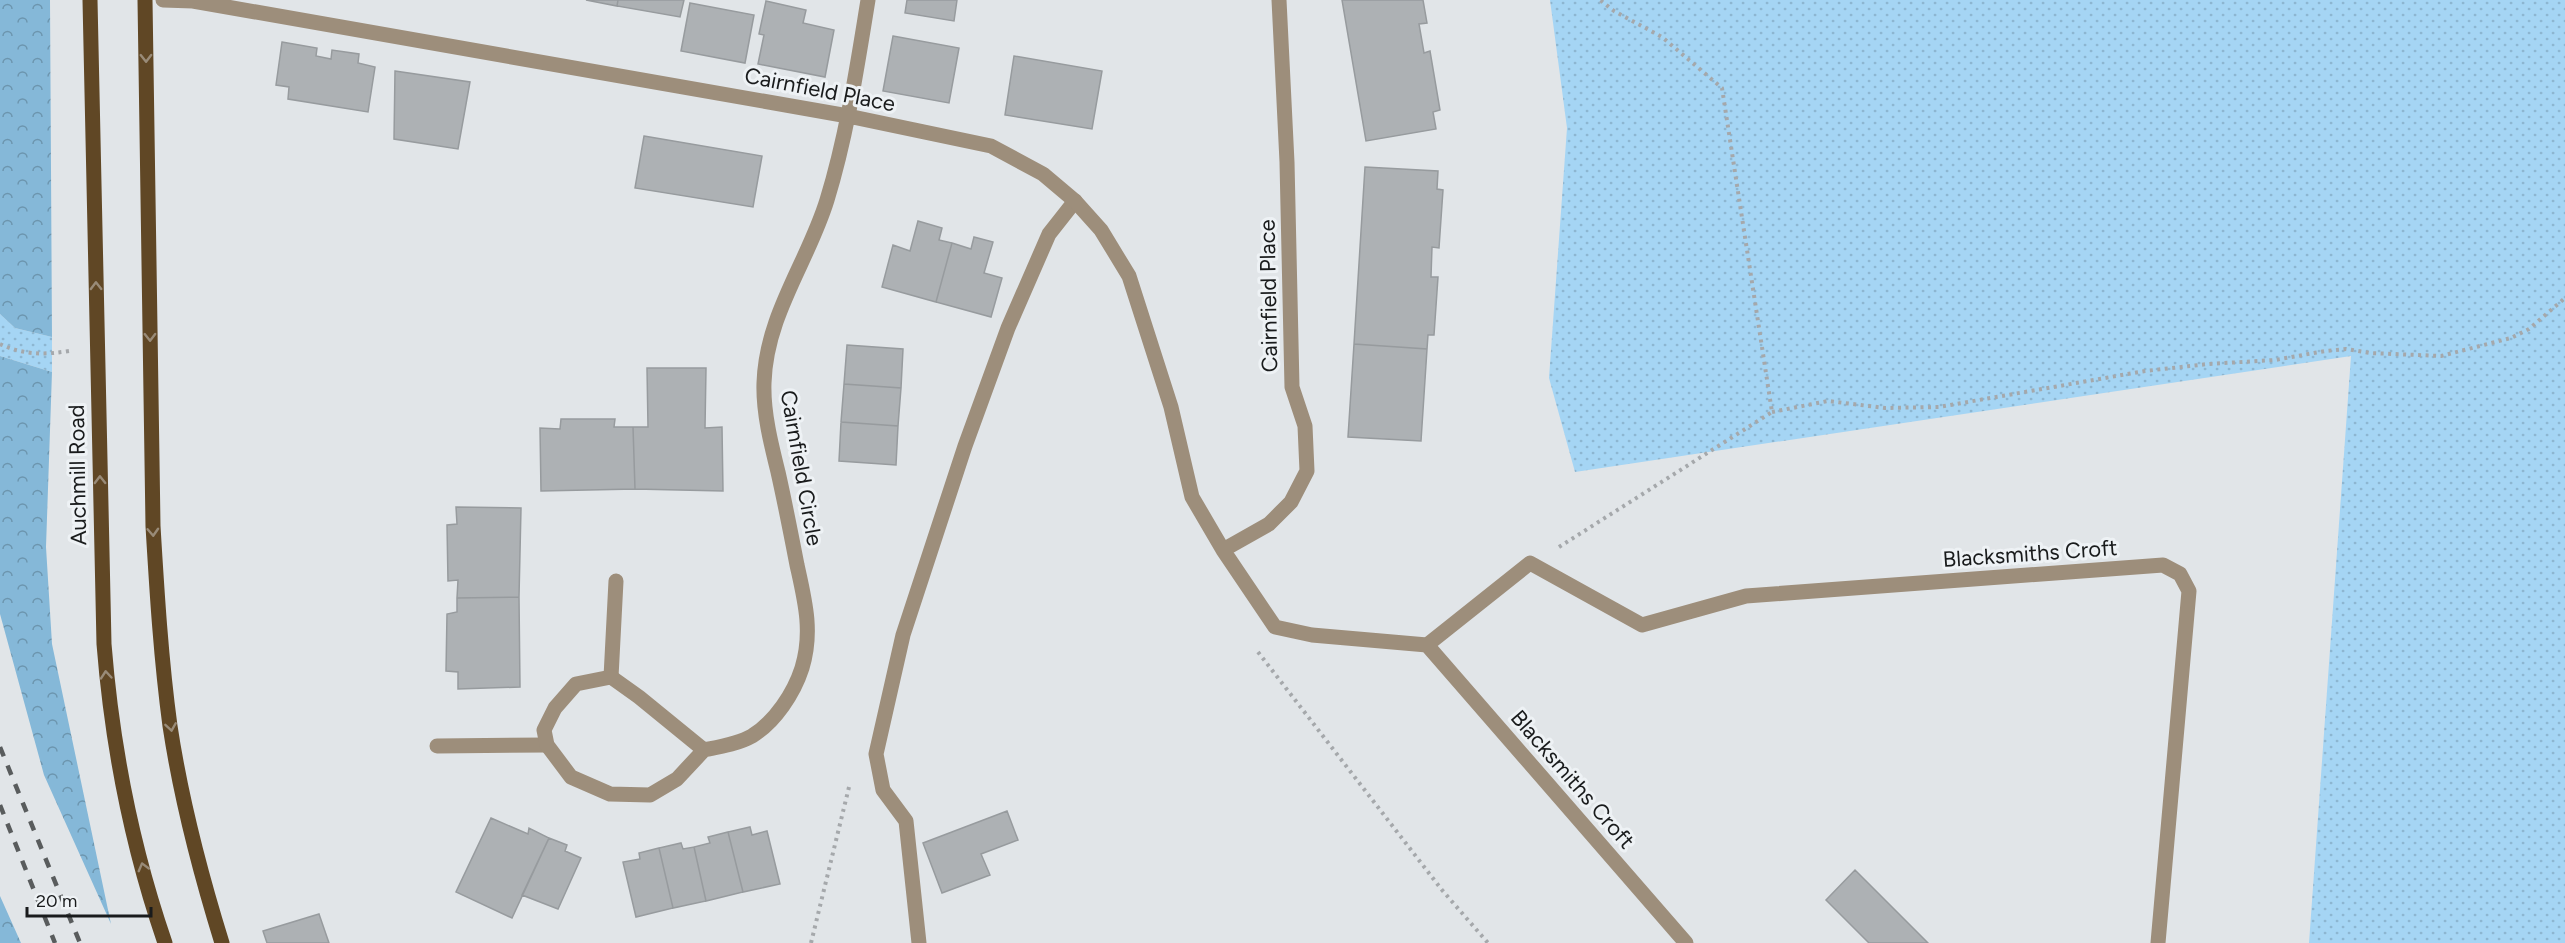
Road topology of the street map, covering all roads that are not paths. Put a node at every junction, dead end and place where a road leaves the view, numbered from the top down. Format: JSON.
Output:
{"nodes":[{"id":1,"x":90,"y":0,"type":"edge"},
{"id":2,"x":146,"y":0,"type":"edge"},
{"id":3,"x":163,"y":0,"type":"edge"},
{"id":4,"x":868,"y":0,"type":"edge"},
{"id":5,"x":1279,"y":0,"type":"edge"},
{"id":6,"x":193,"y":1,"type":"edge"},
{"id":7,"x":848,"y":116,"type":"junction"},
{"id":8,"x":1075,"y":201,"type":"junction"},
{"id":9,"x":1223,"y":550,"type":"junction"},
{"id":10,"x":616,"y":580,"type":"dead end"},
{"id":11,"x":1426,"y":645,"type":"junction"},
{"id":12,"x":611,"y":677,"type":"junction"},
{"id":13,"x":547,"y":745,"type":"junction"},
{"id":14,"x":437,"y":746,"type":"dead end"},
{"id":15,"x":704,"y":750,"type":"junction"},
{"id":16,"x":165,"y":943,"type":"edge"},
{"id":17,"x":222,"y":943,"type":"edge"},
{"id":18,"x":919,"y":943,"type":"edge"},
{"id":19,"x":1686,"y":943,"type":"edge"},
{"id":20,"x":2158,"y":943,"type":"edge"}],
"edges":[{"from":16,"to":1,"type":"main road","name":"Auchmill Road","one_way":true},
{"from":2,"to":17,"type":"main road","one_way":true},
{"from":3,"to":6,"type":"street","name":"Cairnfield Place"},
{"from":4,"to":7,"type":"street","name":"Cairnfield Circle"},
{"from":5,"to":9,"type":"street","name":"Cairnfield Place"},
{"from":6,"to":7,"type":"street","name":"Cairnfield Place"},
{"from":7,"to":8,"type":"street","name":"Cairnfield Place"},
{"from":7,"to":15,"type":"street","name":"Cairnfield Circle"},
{"from":8,"to":9,"type":"street","name":"Cairnfield Place"},
{"from":8,"to":18,"type":"street"},
{"from":9,"to":11,"type":"street","name":"Cairnfield Place"},
{"from":10,"to":12,"type":"street"},
{"from":11,"to":19,"type":"street","name":"Blacksmiths Croft"},
{"from":11,"to":20,"type":"street","name":"Blacksmiths Croft"},
{"from":12,"to":13,"type":"street"},
{"from":12,"to":15,"type":"street"},
{"from":13,"to":14,"type":"street"},
{"from":13,"to":15,"type":"street"}]}
